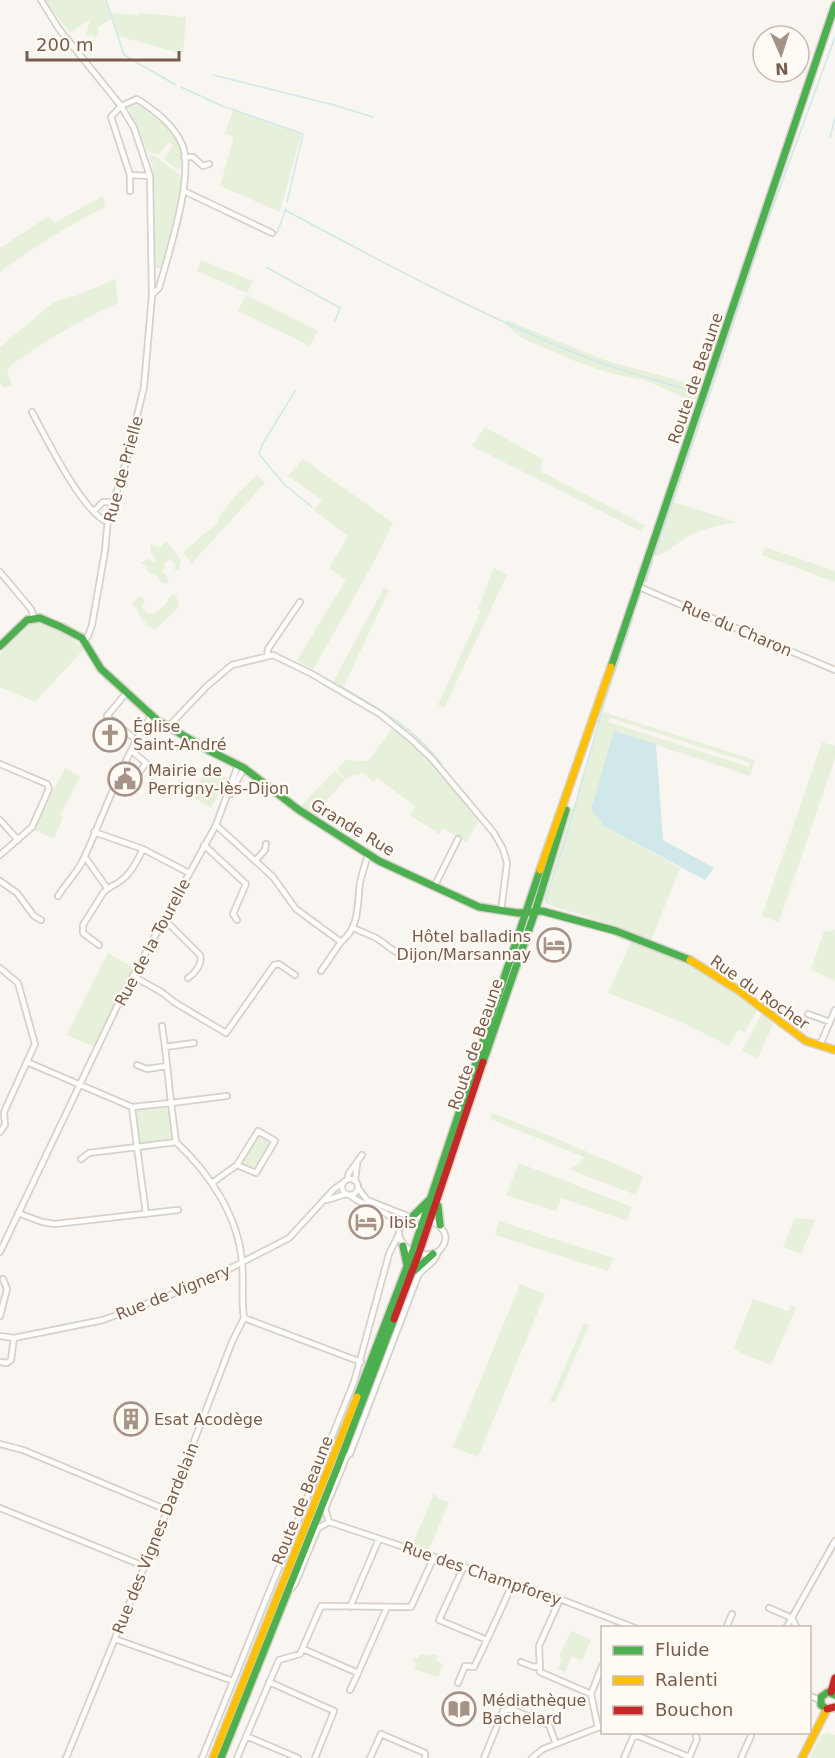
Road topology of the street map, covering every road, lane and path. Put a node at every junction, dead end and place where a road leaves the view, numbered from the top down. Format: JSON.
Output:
{"nodes":[{"id":1,"x":41,"y":0,"type":"edge"},
{"id":2,"x":835,"y":5,"type":"edge"},
{"id":3,"x":121,"y":106,"type":"junction"},
{"id":4,"x":184,"y":157,"type":"junction"},
{"id":5,"x":209,"y":164,"type":"dead end"},
{"id":6,"x":129,"y":175,"type":"junction"},
{"id":7,"x":150,"y":176,"type":"junction"},
{"id":8,"x":130,"y":191,"type":"dead end"},
{"id":9,"x":184,"y":191,"type":"junction"},
{"id":10,"x":272,"y":233,"type":"dead end"},
{"id":11,"x":152,"y":295,"type":"junction"},
{"id":12,"x":32,"y":412,"type":"dead end"},
{"id":13,"x":113,"y":502,"type":"junction"},
{"id":14,"x":94,"y":511,"type":"junction"},
{"id":15,"x":108,"y":522,"type":"junction"},
{"id":16,"x":0,"y":572,"type":"edge"},
{"id":17,"x":639,"y":586,"type":"junction"},
{"id":18,"x":300,"y":602,"type":"dead end"},
{"id":19,"x":34,"y":618,"type":"junction"},
{"id":20,"x":84,"y":641,"type":"junction"},
{"id":21,"x":0,"y":646,"type":"edge"},
{"id":22,"x":267,"y":656,"type":"junction"},
{"id":23,"x":835,"y":670,"type":"edge"},
{"id":24,"x":127,"y":692,"type":"junction"},
{"id":25,"x":152,"y":715,"type":"junction"},
{"id":26,"x":168,"y":727,"type":"junction"},
{"id":27,"x":136,"y":740,"type":"junction"},
{"id":28,"x":132,"y":751,"type":"junction"},
{"id":29,"x":579,"y":759,"type":"junction"},
{"id":30,"x":0,"y":764,"type":"edge"},
{"id":31,"x":241,"y":767,"type":"junction"},
{"id":32,"x":129,"y":788,"type":"dead end"},
{"id":33,"x":0,"y":820,"type":"edge"},
{"id":34,"x":216,"y":825,"type":"junction"},
{"id":35,"x":94,"y":832,"type":"junction"},
{"id":36,"x":458,"y":839,"type":"dead end"},
{"id":37,"x":18,"y":840,"type":"junction"},
{"id":38,"x":266,"y":844,"type":"dead end"},
{"id":39,"x":204,"y":845,"type":"junction"},
{"id":40,"x":142,"y":849,"type":"junction"},
{"id":41,"x":0,"y":855,"type":"edge"},
{"id":42,"x":368,"y":855,"type":"junction"},
{"id":43,"x":84,"y":857,"type":"junction"},
{"id":44,"x":255,"y":861,"type":"junction"},
{"id":45,"x":189,"y":873,"type":"junction"},
{"id":46,"x":0,"y":881,"type":"edge"},
{"id":47,"x":434,"y":887,"type":"junction"},
{"id":48,"x":107,"y":888,"type":"junction"},
{"id":49,"x":58,"y":896,"type":"dead end"},
{"id":50,"x":501,"y":911,"type":"junction"},
{"id":51,"x":535,"y":912,"type":"junction"},
{"id":52,"x":526,"y":913,"type":"junction"},
{"id":53,"x":225,"y":914,"type":"dead end"},
{"id":54,"x":233,"y":914,"type":"junction"},
{"id":55,"x":41,"y":920,"type":"dead end"},
{"id":56,"x":165,"y":920,"type":"junction"},
{"id":57,"x":237,"y":920,"type":"dead end"},
{"id":58,"x":352,"y":928,"type":"junction"},
{"id":59,"x":341,"y":942,"type":"junction"},
{"id":60,"x":99,"y":945,"type":"dead end"},
{"id":61,"x":410,"y":954,"type":"dead end"},
{"id":62,"x":0,"y":968,"type":"edge"},
{"id":63,"x":321,"y":971,"type":"dead end"},
{"id":64,"x":295,"y":975,"type":"dead end"},
{"id":65,"x":133,"y":976,"type":"junction"},
{"id":66,"x":188,"y":978,"type":"dead end"},
{"id":67,"x":835,"y":1010,"type":"edge"},
{"id":68,"x":808,"y":1014,"type":"dead end"},
{"id":69,"x":830,"y":1022,"type":"junction"},
{"id":70,"x":162,"y":1026,"type":"dead end"},
{"id":71,"x":194,"y":1043,"type":"dead end"},
{"id":72,"x":820,"y":1045,"type":"junction"},
{"id":73,"x":165,"y":1047,"type":"junction"},
{"id":74,"x":835,"y":1050,"type":"edge"},
{"id":75,"x":27,"y":1062,"type":"junction"},
{"id":76,"x":137,"y":1065,"type":"dead end"},
{"id":77,"x":167,"y":1066,"type":"junction"},
{"id":78,"x":79,"y":1086,"type":"junction"},
{"id":79,"x":227,"y":1096,"type":"dead end"},
{"id":80,"x":171,"y":1103,"type":"junction"},
{"id":81,"x":132,"y":1107,"type":"junction"},
{"id":82,"x":0,"y":1132,"type":"edge"},
{"id":83,"x":176,"y":1142,"type":"junction"},
{"id":84,"x":137,"y":1147,"type":"junction"},
{"id":85,"x":362,"y":1155,"type":"dead end"},
{"id":86,"x":81,"y":1159,"type":"dead end"},
{"id":87,"x":358,"y":1161,"type":"junction"},
{"id":88,"x":237,"y":1165,"type":"junction"},
{"id":89,"x":355,"y":1181,"type":"junction"},
{"id":90,"x":345,"y":1182,"type":"junction"},
{"id":91,"x":212,"y":1183,"type":"junction"},
{"id":92,"x":358,"y":1188,"type":"junction"},
{"id":93,"x":348,"y":1195,"type":"junction"},
{"id":94,"x":434,"y":1199,"type":"junction"},
{"id":95,"x":325,"y":1201,"type":"junction"},
{"id":96,"x":178,"y":1210,"type":"dead end"},
{"id":97,"x":18,"y":1213,"type":"junction"},
{"id":98,"x":146,"y":1214,"type":"junction"},
{"id":99,"x":412,"y":1217,"type":"junction"},
{"id":100,"x":428,"y":1219,"type":"junction"},
{"id":101,"x":440,"y":1225,"type":"junction"},
{"id":102,"x":399,"y":1232,"type":"junction"},
{"id":103,"x":403,"y":1245,"type":"junction"},
{"id":104,"x":390,"y":1250,"type":"junction"},
{"id":105,"x":0,"y":1252,"type":"edge"},
{"id":106,"x":416,"y":1252,"type":"junction"},
{"id":107,"x":436,"y":1253,"type":"junction"},
{"id":108,"x":242,"y":1263,"type":"junction"},
{"id":109,"x":407,"y":1266,"type":"junction"},
{"id":110,"x":411,"y":1275,"type":"junction"},
{"id":111,"x":3,"y":1279,"type":"dead end"},
{"id":112,"x":0,"y":1316,"type":"edge"},
{"id":113,"x":244,"y":1317,"type":"junction"},
{"id":114,"x":0,"y":1336,"type":"edge"},
{"id":115,"x":14,"y":1338,"type":"junction"},
{"id":116,"x":0,"y":1362,"type":"edge"},
{"id":117,"x":361,"y":1362,"type":"junction"},
{"id":118,"x":0,"y":1444,"type":"edge"},
{"id":119,"x":0,"y":1508,"type":"edge"},
{"id":120,"x":167,"y":1510,"type":"junction"},
{"id":121,"x":329,"y":1522,"type":"junction"},
{"id":122,"x":378,"y":1539,"type":"junction"},
{"id":123,"x":835,"y":1541,"type":"edge"},
{"id":124,"x":435,"y":1557,"type":"junction"},
{"id":125,"x":144,"y":1566,"type":"junction"},
{"id":126,"x":464,"y":1566,"type":"junction"},
{"id":127,"x":513,"y":1583,"type":"junction"},
{"id":128,"x":285,"y":1597,"type":"junction"},
{"id":129,"x":560,"y":1599,"type":"junction"},
{"id":130,"x":350,"y":1607,"type":"junction"},
{"id":131,"x":387,"y":1607,"type":"junction"},
{"id":132,"x":769,"y":1608,"type":"dead end"},
{"id":133,"x":732,"y":1614,"type":"dead end"},
{"id":134,"x":792,"y":1618,"type":"junction"},
{"id":135,"x":620,"y":1625,"type":"edge"},
{"id":136,"x":727,"y":1626,"type":"edge"},
{"id":137,"x":787,"y":1626,"type":"edge"},
{"id":138,"x":796,"y":1626,"type":"edge"},
{"id":139,"x":115,"y":1639,"type":"junction"},
{"id":140,"x":487,"y":1640,"type":"junction"},
{"id":141,"x":303,"y":1649,"type":"junction"},
{"id":142,"x":521,"y":1662,"type":"dead end"},
{"id":143,"x":539,"y":1666,"type":"junction"},
{"id":144,"x":601,"y":1671,"type":"edge"},
{"id":145,"x":358,"y":1673,"type":"junction"},
{"id":146,"x":835,"y":1678,"type":"edge"},
{"id":147,"x":233,"y":1681,"type":"junction"},
{"id":148,"x":269,"y":1683,"type":"junction"},
{"id":149,"x":458,"y":1683,"type":"dead end"},
{"id":150,"x":350,"y":1690,"type":"dead end"},
{"id":151,"x":591,"y":1694,"type":"junction"},
{"id":152,"x":833,"y":1694,"type":"edge"},
{"id":153,"x":811,"y":1696,"type":"edge"},
{"id":154,"x":820,"y":1700,"type":"junction"},
{"id":155,"x":835,"y":1707,"type":"edge"},
{"id":156,"x":827,"y":1709,"type":"junction"},
{"id":157,"x":600,"y":1727,"type":"edge"},
{"id":158,"x":696,"y":1734,"type":"edge"},
{"id":159,"x":750,"y":1734,"type":"edge"},
{"id":160,"x":246,"y":1736,"type":"junction"},
{"id":161,"x":556,"y":1744,"type":"junction"},
{"id":162,"x":66,"y":1758,"type":"edge"},
{"id":163,"x":202,"y":1758,"type":"edge"},
{"id":164,"x":213,"y":1758,"type":"edge"},
{"id":165,"x":220,"y":1758,"type":"edge"},
{"id":166,"x":237,"y":1758,"type":"edge"},
{"id":167,"x":298,"y":1758,"type":"edge"},
{"id":168,"x":315,"y":1758,"type":"edge"},
{"id":169,"x":370,"y":1758,"type":"edge"},
{"id":170,"x":425,"y":1758,"type":"edge"},
{"id":171,"x":484,"y":1758,"type":"edge"},
{"id":172,"x":532,"y":1758,"type":"edge"},
{"id":173,"x":624,"y":1758,"type":"edge"},
{"id":174,"x":689,"y":1758,"type":"edge"},
{"id":175,"x":741,"y":1758,"type":"edge"},
{"id":176,"x":801,"y":1758,"type":"edge"}],
"edges":[{"from":1,"to":3,"type":"street"},
{"from":2,"to":17,"type":"main road","name":"Route de Beaune"},
{"from":3,"to":4,"type":"street"},
{"from":3,"to":6,"type":"street"},
{"from":3,"to":7,"type":"street"},
{"from":4,"to":5,"type":"street"},
{"from":4,"to":9,"type":"street"},
{"from":6,"to":7,"type":"street"},
{"from":6,"to":8,"type":"street"},
{"from":7,"to":11,"type":"street"},
{"from":9,"to":10,"type":"street"},
{"from":9,"to":11,"type":"street"},
{"from":11,"to":13,"type":"street","name":"Rue de Prielle"},
{"from":12,"to":14,"type":"street"},
{"from":13,"to":14,"type":"street"},
{"from":13,"to":15,"type":"street","name":"Rue de Prielle"},
{"from":14,"to":15,"type":"street"},
{"from":15,"to":20,"type":"street","name":"Rue de Prielle"},
{"from":16,"to":19,"type":"street"},
{"from":17,"to":23,"type":"street","name":"Rue du Charon"},
{"from":17,"to":29,"type":"main road","name":"Route de Beaune"},
{"from":18,"to":22,"type":"street"},
{"from":19,"to":20,"type":"main road","name":"Grande Rue"},
{"from":19,"to":21,"type":"main road"},
{"from":20,"to":24,"type":"main road","name":"Grande Rue"},
{"from":22,"to":26,"type":"street"},
{"from":22,"to":50,"type":"street"},
{"from":24,"to":25,"type":"main road","name":"Grande Rue"},
{"from":24,"to":27,"type":"street"},
{"from":25,"to":26,"type":"main road","name":"Grande Rue"},
{"from":25,"to":27,"type":"street"},
{"from":26,"to":31,"type":"main road","name":"Grande Rue"},
{"from":27,"to":28,"type":"street"},
{"from":28,"to":32,"type":"street"},
{"from":28,"to":35,"type":"street"},
{"from":29,"to":51,"type":"main road","name":"Route de Beaune"},
{"from":29,"to":52,"type":"main road","name":"Route de Beaune"},
{"from":30,"to":37,"type":"street"},
{"from":31,"to":34,"type":"street","name":"Rue de la Tourelle"},
{"from":31,"to":42,"type":"main road","name":"Grande Rue"},
{"from":33,"to":37,"type":"street"},
{"from":34,"to":39,"type":"street","name":"Rue de la Tourelle"},
{"from":34,"to":44,"type":"street"},
{"from":35,"to":40,"type":"street"},
{"from":35,"to":43,"type":"street"},
{"from":36,"to":47,"type":"street"},
{"from":37,"to":41,"type":"street"},
{"from":38,"to":44,"type":"street"},
{"from":39,"to":45,"type":"street","name":"Rue de la Tourelle"},
{"from":39,"to":54,"type":"street"},
{"from":40,"to":45,"type":"street"},
{"from":40,"to":48,"type":"street"},
{"from":42,"to":47,"type":"main road","name":"Grande Rue"},
{"from":42,"to":58,"type":"street"},
{"from":43,"to":48,"type":"street"},
{"from":43,"to":49,"type":"street"},
{"from":44,"to":59,"type":"street"},
{"from":45,"to":56,"type":"street","name":"Rue de la Tourelle"},
{"from":46,"to":55,"type":"street"},
{"from":47,"to":50,"type":"main road","name":"Grande Rue"},
{"from":48,"to":60,"type":"street"},
{"from":50,"to":52,"type":"main road","name":"Grande Rue"},
{"from":51,"to":52,"type":"main road","name":"Rue du Rocher"},
{"from":51,"to":72,"type":"main road","name":"Rue du Rocher"},
{"from":51,"to":94,"type":"main road","name":"Route de Beaune"},
{"from":52,"to":94,"type":"main road","name":"Route de Beaune"},
{"from":53,"to":54,"type":"street"},
{"from":54,"to":57,"type":"street"},
{"from":56,"to":65,"type":"street","name":"Rue de la Tourelle"},
{"from":56,"to":66,"type":"street"},
{"from":58,"to":59,"type":"street"},
{"from":58,"to":61,"type":"street"},
{"from":59,"to":63,"type":"street"},
{"from":62,"to":75,"type":"street"},
{"from":64,"to":65,"type":"street"},
{"from":65,"to":78,"type":"street","name":"Rue de la Tourelle"},
{"from":67,"to":69,"type":"street"},
{"from":68,"to":69,"type":"street"},
{"from":69,"to":72,"type":"street"},
{"from":70,"to":73,"type":"street"},
{"from":71,"to":73,"type":"street"},
{"from":72,"to":74,"type":"main road","name":"Rue du Rocher"},
{"from":73,"to":77,"type":"street"},
{"from":75,"to":78,"type":"street"},
{"from":75,"to":82,"type":"street"},
{"from":76,"to":77,"type":"street"},
{"from":77,"to":80,"type":"street"},
{"from":78,"to":81,"type":"street"},
{"from":78,"to":97,"type":"street","name":"Rue de la Tourelle"},
{"from":79,"to":80,"type":"street"},
{"from":80,"to":81,"type":"street"},
{"from":80,"to":83,"type":"street"},
{"from":81,"to":84,"type":"street"},
{"from":83,"to":84,"type":"street"},
{"from":83,"to":91,"type":"street"},
{"from":84,"to":86,"type":"street"},
{"from":84,"to":98,"type":"street"},
{"from":85,"to":87,"type":"street","name":"Rue de Vignery"},
{"from":87,"to":89,"type":"street"},
{"from":87,"to":90,"type":"street","name":"Rue de Vignery"},
{"from":88,"to":88,"type":"street"},
{"from":88,"to":91,"type":"street"},
{"from":89,"to":90,"type":"street"},
{"from":89,"to":92,"type":"street"},
{"from":90,"to":93,"type":"street"},
{"from":90,"to":95,"type":"street","name":"Rue de Vignery"},
{"from":91,"to":108,"type":"street"},
{"from":92,"to":93,"type":"street"},
{"from":92,"to":99,"type":"street"},
{"from":93,"to":95,"type":"street","name":"Rue de Vignery"},
{"from":93,"to":102,"type":"street"},
{"from":94,"to":99,"type":"main road"},
{"from":94,"to":100,"type":"main road","name":"Route de Beaune"},
{"from":94,"to":101,"type":"main road"},
{"from":95,"to":108,"type":"street","name":"Rue de Vignery"},
{"from":96,"to":98,"type":"street"},
{"from":97,"to":98,"type":"street"},
{"from":97,"to":105,"type":"street","name":"Rue de la Tourelle"},
{"from":99,"to":100,"type":"street"},
{"from":99,"to":102,"type":"street"},
{"from":100,"to":101,"type":"street"},
{"from":100,"to":106,"type":"main road","name":"Route de Beaune"},
{"from":101,"to":107,"type":"street"},
{"from":102,"to":103,"type":"street"},
{"from":102,"to":104,"type":"street"},
{"from":103,"to":104,"type":"street"},
{"from":103,"to":106,"type":"street"},
{"from":103,"to":109,"type":"main road"},
{"from":104,"to":117,"type":"street"},
{"from":106,"to":107,"type":"street"},
{"from":106,"to":109,"type":"main road","name":"Route de Beaune"},
{"from":106,"to":110,"type":"main road","name":"Route de Beaune"},
{"from":107,"to":110,"type":"main road"},
{"from":107,"to":121,"type":"street","name":"Route de Beaune"},
{"from":108,"to":113,"type":"street"},
{"from":108,"to":115,"type":"street","name":"Rue de Vignery"},
{"from":109,"to":164,"type":"main road","name":"Route de Beaune"},
{"from":110,"to":128,"type":"main road","name":"Route de Beaune"},
{"from":111,"to":112,"type":"street"},
{"from":113,"to":117,"type":"street"},
{"from":113,"to":120,"type":"street","name":"Rue des Vignes Dardelain"},
{"from":114,"to":115,"type":"street","name":"Rue de Vignery"},
{"from":115,"to":116,"type":"street"},
{"from":117,"to":147,"type":"street"},
{"from":118,"to":120,"type":"street"},
{"from":119,"to":125,"type":"street"},
{"from":120,"to":125,"type":"street","name":"Rue des Vignes Dardelain"},
{"from":121,"to":122,"type":"street","name":"Rue des Champforey"},
{"from":121,"to":128,"type":"street","name":"Route de Beaune"},
{"from":122,"to":124,"type":"street","name":"Rue des Champforey"},
{"from":122,"to":130,"type":"street"},
{"from":123,"to":134,"type":"street"},
{"from":124,"to":126,"type":"street","name":"Rue des Champforey"},
{"from":124,"to":131,"type":"street"},
{"from":125,"to":139,"type":"street","name":"Rue des Vignes Dardelain"},
{"from":126,"to":127,"type":"street","name":"Rue des Champforey"},
{"from":126,"to":140,"type":"street"},
{"from":127,"to":129,"type":"street","name":"Rue des Champforey"},
{"from":127,"to":140,"type":"street"},
{"from":128,"to":165,"type":"main road","name":"Route de Beaune"},
{"from":129,"to":135,"type":"street","name":"Rue des Champforey"},
{"from":129,"to":143,"type":"street"},
{"from":130,"to":131,"type":"street"},
{"from":130,"to":141,"type":"street"},
{"from":131,"to":145,"type":"street"},
{"from":132,"to":134,"type":"street"},
{"from":133,"to":136,"type":"street"},
{"from":134,"to":137,"type":"street"},
{"from":134,"to":138,"type":"street"},
{"from":139,"to":147,"type":"street"},
{"from":139,"to":162,"type":"street","name":"Rue des Vignes Dardelain"},
{"from":140,"to":149,"type":"street"},
{"from":141,"to":145,"type":"street"},
{"from":141,"to":148,"type":"street"},
{"from":142,"to":143,"type":"street"},
{"from":143,"to":151,"type":"street"},
{"from":144,"to":151,"type":"street"},
{"from":145,"to":150,"type":"street"},
{"from":146,"to":152,"type":"main road"},
{"from":147,"to":163,"type":"street"},
{"from":148,"to":160,"type":"street"},
{"from":148,"to":168,"type":"street"},
{"from":151,"to":157,"type":"street"},
{"from":152,"to":154,"type":"main road"},
{"from":153,"to":154,"type":"street"},
{"from":154,"to":156,"type":"main road"},
{"from":155,"to":156,"type":"main road"},
{"from":156,"to":176,"type":"main road"},
{"from":157,"to":161,"type":"street"},
{"from":158,"to":174,"type":"street"},
{"from":159,"to":175,"type":"street"},
{"from":160,"to":166,"type":"street"},
{"from":160,"to":167,"type":"street"},
{"from":161,"to":171,"type":"street"},
{"from":161,"to":172,"type":"street"},
{"from":169,"to":170,"type":"street"},
{"from":173,"to":174,"type":"street"}]}
